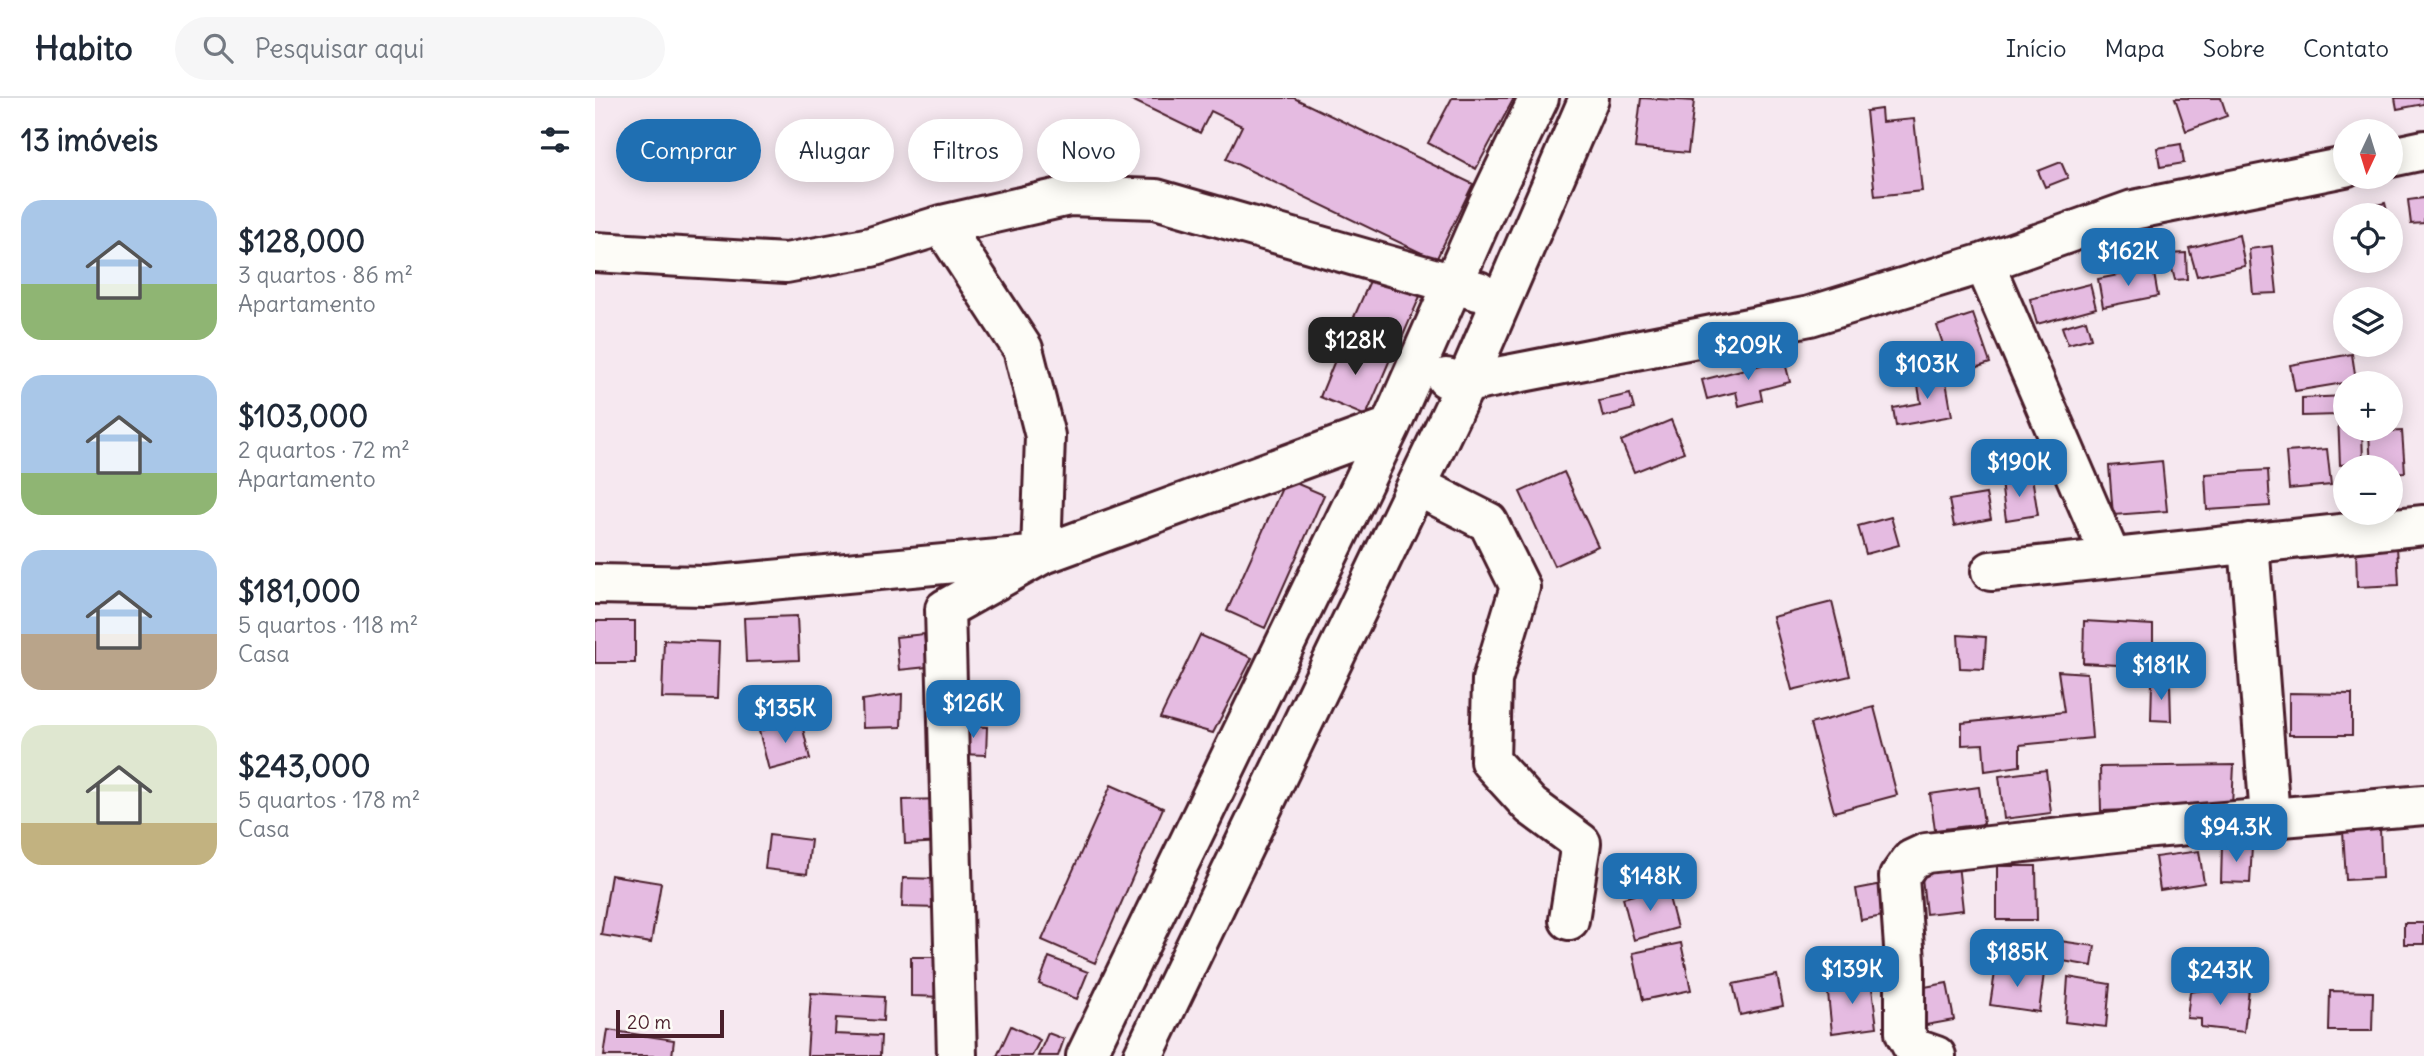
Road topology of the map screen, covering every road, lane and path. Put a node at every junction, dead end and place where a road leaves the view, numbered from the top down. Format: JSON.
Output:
{"nodes":[{"id":1,"x":1539,"y":98,"type":"edge"},
{"id":2,"x":1589,"y":98,"type":"edge"},
{"id":3,"x":2424,"y":150,"type":"edge"},
{"id":4,"x":2403,"y":154,"type":"edge"},
{"id":5,"x":2333,"y":169,"type":"edge"},
{"id":6,"x":942,"y":225,"type":"junction"},
{"id":7,"x":595,"y":252,"type":"edge"},
{"id":8,"x":1984,"y":263,"type":"junction"},
{"id":9,"x":1455,"y":285,"type":"junction"},
{"id":10,"x":1501,"y":297,"type":"junction"},
{"id":11,"x":1417,"y":371,"type":"junction"},
{"id":12,"x":1466,"y":383,"type":"junction"},
{"id":13,"x":1390,"y":427,"type":"junction"},
{"id":14,"x":1417,"y":486,"type":"junction"},
{"id":15,"x":2424,"y":525,"type":"edge"},
{"id":16,"x":2249,"y":543,"type":"junction"},
{"id":17,"x":1041,"y":555,"type":"junction"},
{"id":18,"x":2111,"y":558,"type":"junction"},
{"id":19,"x":1991,"y":571,"type":"dead end"},
{"id":20,"x":595,"y":584,"type":"edge"},
{"id":21,"x":2424,"y":805,"type":"edge"},
{"id":22,"x":2270,"y":818,"type":"junction"},
{"id":23,"x":1569,"y":920,"type":"dead end"},
{"id":24,"x":957,"y":1056,"type":"edge"},
{"id":25,"x":1086,"y":1056,"type":"edge"},
{"id":26,"x":1143,"y":1056,"type":"edge"},
{"id":27,"x":1936,"y":1056,"type":"edge"}],
"edges":[{"from":1,"to":9,"type":"street"},
{"from":2,"to":10,"type":"street"},
{"from":3,"to":4,"type":"street"},
{"from":5,"to":8,"type":"street"},
{"from":6,"to":7,"type":"street"},
{"from":6,"to":9,"type":"street"},
{"from":6,"to":17,"type":"street"},
{"from":8,"to":12,"type":"street"},
{"from":8,"to":18,"type":"street"},
{"from":9,"to":10,"type":"street"},
{"from":9,"to":11,"type":"street"},
{"from":10,"to":12,"type":"street"},
{"from":11,"to":12,"type":"street"},
{"from":11,"to":13,"type":"street"},
{"from":12,"to":14,"type":"street"},
{"from":13,"to":17,"type":"street"},
{"from":13,"to":25,"type":"street"},
{"from":14,"to":23,"type":"street"},
{"from":14,"to":26,"type":"street"},
{"from":15,"to":16,"type":"street"},
{"from":16,"to":18,"type":"street"},
{"from":16,"to":22,"type":"street"},
{"from":17,"to":20,"type":"street"},
{"from":17,"to":24,"type":"street"},
{"from":18,"to":19,"type":"street"},
{"from":21,"to":22,"type":"street"},
{"from":22,"to":27,"type":"street"}]}
